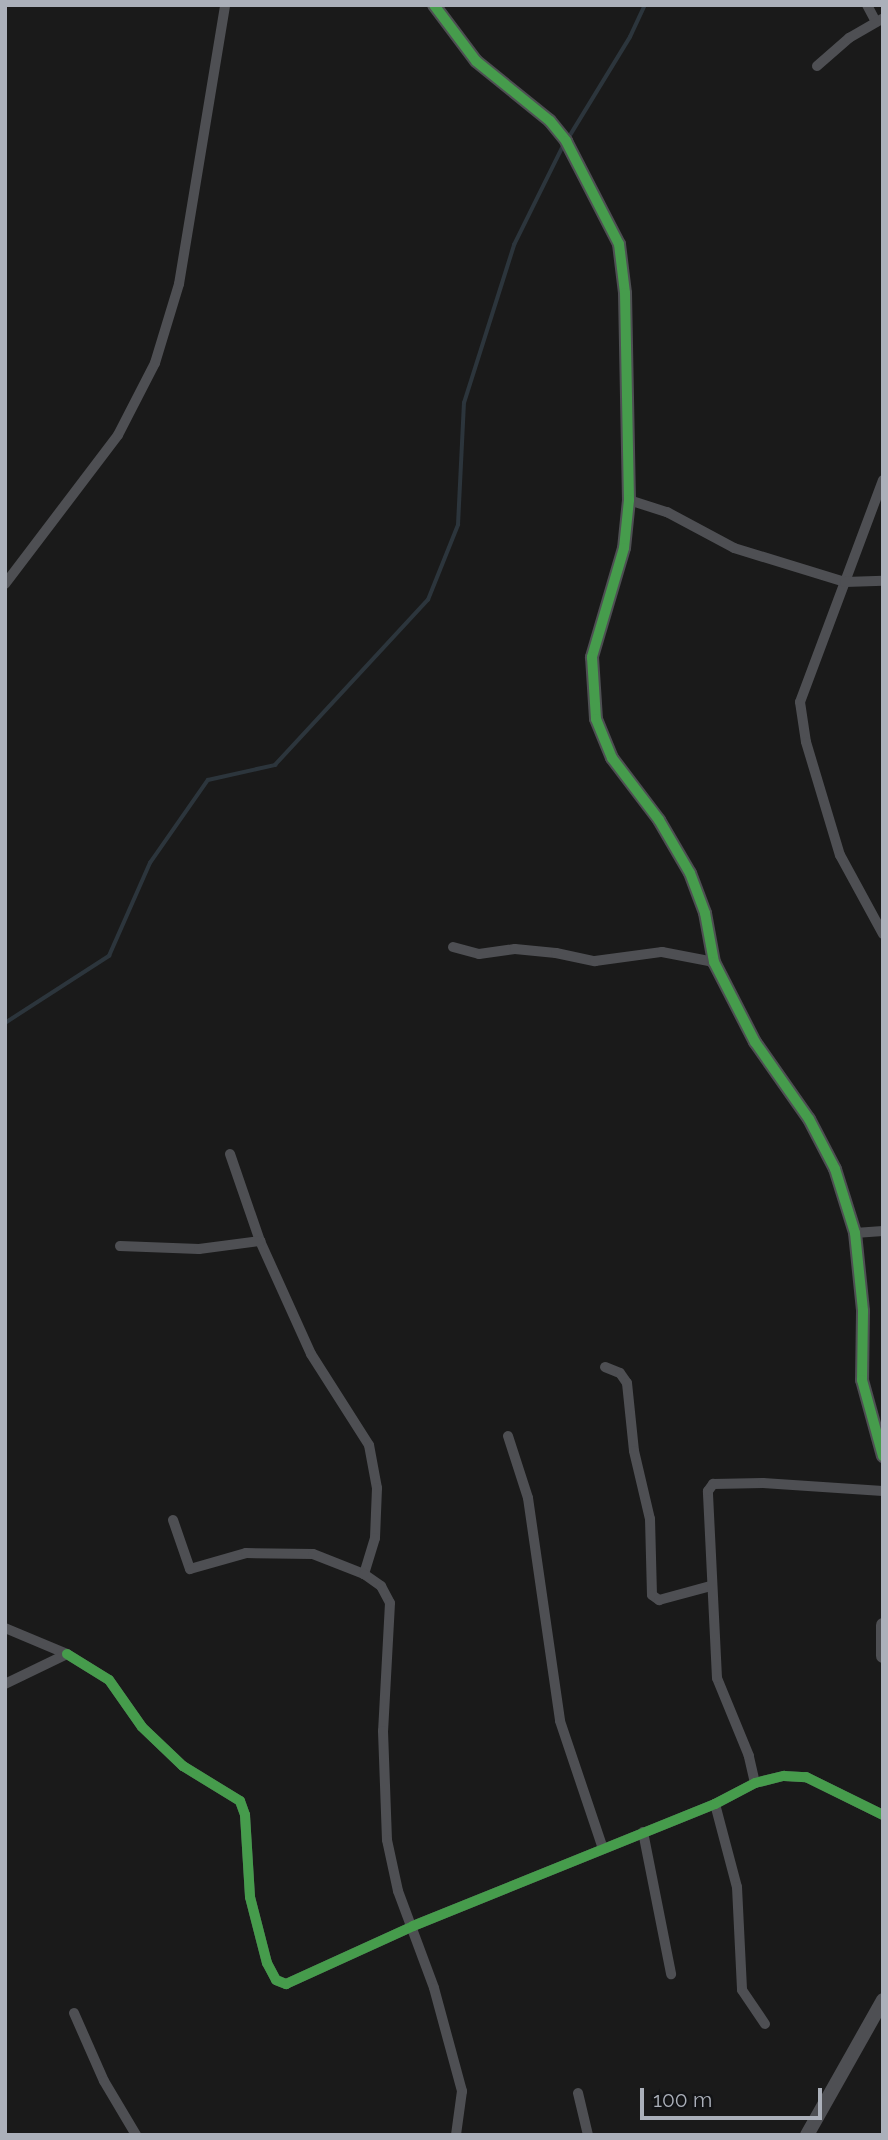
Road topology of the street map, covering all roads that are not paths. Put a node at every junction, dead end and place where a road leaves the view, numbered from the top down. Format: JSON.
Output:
{"nodes":[{"id":1,"x":225,"y":5,"type":"edge"},
{"id":2,"x":434,"y":5,"type":"edge"},
{"id":3,"x":867,"y":5,"type":"edge"},
{"id":4,"x":879,"y":20,"type":"edge"},
{"id":5,"x":817,"y":66,"type":"dead end"},
{"id":6,"x":883,"y":480,"type":"edge"},
{"id":7,"x":629,"y":500,"type":"junction"},
{"id":8,"x":883,"y":581,"type":"edge"},
{"id":9,"x":845,"y":582,"type":"junction"},
{"id":10,"x":5,"y":584,"type":"edge"},
{"id":11,"x":883,"y":934,"type":"edge"},
{"id":12,"x":453,"y":947,"type":"dead end"},
{"id":13,"x":714,"y":962,"type":"junction"},
{"id":14,"x":230,"y":1154,"type":"dead end"},
{"id":15,"x":883,"y":1231,"type":"edge"},
{"id":16,"x":855,"y":1233,"type":"junction"},
{"id":17,"x":260,"y":1241,"type":"junction"},
{"id":18,"x":120,"y":1245,"type":"dead end"},
{"id":19,"x":605,"y":1367,"type":"dead end"},
{"id":20,"x":881,"y":1429,"type":"edge"},
{"id":21,"x":508,"y":1436,"type":"dead end"},
{"id":22,"x":883,"y":1456,"type":"edge"},
{"id":23,"x":883,"y":1491,"type":"edge"},
{"id":24,"x":173,"y":1520,"type":"dead end"},
{"id":25,"x":364,"y":1574,"type":"junction"},
{"id":26,"x":711,"y":1586,"type":"junction"},
{"id":27,"x":883,"y":1625,"type":"edge"},
{"id":28,"x":5,"y":1628,"type":"edge"},
{"id":29,"x":67,"y":1654,"type":"junction"},
{"id":30,"x":883,"y":1656,"type":"edge"},
{"id":31,"x":5,"y":1684,"type":"edge"},
{"id":32,"x":755,"y":1783,"type":"junction"},
{"id":33,"x":715,"y":1804,"type":"junction"},
{"id":34,"x":883,"y":1815,"type":"edge"},
{"id":35,"x":643,"y":1832,"type":"junction"},
{"id":36,"x":603,"y":1849,"type":"junction"},
{"id":37,"x":413,"y":1926,"type":"junction"},
{"id":38,"x":671,"y":1974,"type":"dead end"},
{"id":39,"x":881,"y":2010,"type":"edge"},
{"id":40,"x":74,"y":2013,"type":"dead end"},
{"id":41,"x":765,"y":2024,"type":"dead end"},
{"id":42,"x":578,"y":2093,"type":"dead end"},
{"id":43,"x":136,"y":2135,"type":"edge"},
{"id":44,"x":456,"y":2135,"type":"edge"},
{"id":45,"x":589,"y":2135,"type":"edge"},
{"id":46,"x":807,"y":2135,"type":"edge"}],
"edges":[{"from":1,"to":10,"type":"street"},
{"from":2,"to":7,"type":"street"},
{"from":3,"to":4,"type":"street"},
{"from":4,"to":5,"type":"street"},
{"from":6,"to":9,"type":"street"},
{"from":7,"to":9,"type":"street"},
{"from":7,"to":13,"type":"street"},
{"from":8,"to":9,"type":"street"},
{"from":9,"to":11,"type":"street"},
{"from":12,"to":13,"type":"street"},
{"from":13,"to":16,"type":"street"},
{"from":14,"to":17,"type":"street"},
{"from":15,"to":16,"type":"street"},
{"from":16,"to":20,"type":"street"},
{"from":17,"to":18,"type":"street"},
{"from":17,"to":25,"type":"street"},
{"from":19,"to":26,"type":"street"},
{"from":20,"to":22,"type":"street"},
{"from":21,"to":36,"type":"street"},
{"from":23,"to":26,"type":"street"},
{"from":24,"to":25,"type":"street"},
{"from":25,"to":37,"type":"street"},
{"from":26,"to":32,"type":"street"},
{"from":27,"to":30,"type":"street"},
{"from":28,"to":29,"type":"street"},
{"from":29,"to":31,"type":"street"},
{"from":29,"to":37,"type":"street"},
{"from":32,"to":33,"type":"street"},
{"from":32,"to":34,"type":"street"},
{"from":33,"to":35,"type":"street"},
{"from":33,"to":41,"type":"street"},
{"from":35,"to":36,"type":"street"},
{"from":35,"to":38,"type":"street"},
{"from":36,"to":37,"type":"street"},
{"from":37,"to":44,"type":"street"},
{"from":39,"to":46,"type":"street"},
{"from":40,"to":43,"type":"street"},
{"from":42,"to":45,"type":"street"}]}
